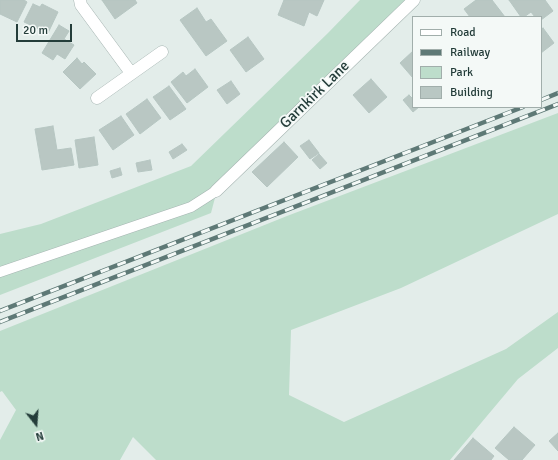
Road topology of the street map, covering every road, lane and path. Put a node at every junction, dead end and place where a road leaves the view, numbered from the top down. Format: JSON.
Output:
{"nodes":[{"id":1,"x":80,"y":0,"type":"edge"},
{"id":2,"x":414,"y":0,"type":"edge"},
{"id":3,"x":162,"y":52,"type":"dead end"},
{"id":4,"x":132,"y":73,"type":"junction"},
{"id":5,"x":97,"y":98,"type":"dead end"},
{"id":6,"x":216,"y":191,"type":"joint"},
{"id":7,"x":0,"y":272,"type":"edge"}],
"edges":[{"from":1,"to":4,"type":"street"},
{"from":2,"to":6,"type":"street","name":"Garnkirk Lane"},
{"from":3,"to":4,"type":"street"},
{"from":4,"to":5,"type":"street"},
{"from":6,"to":7,"type":"lane"}]}
